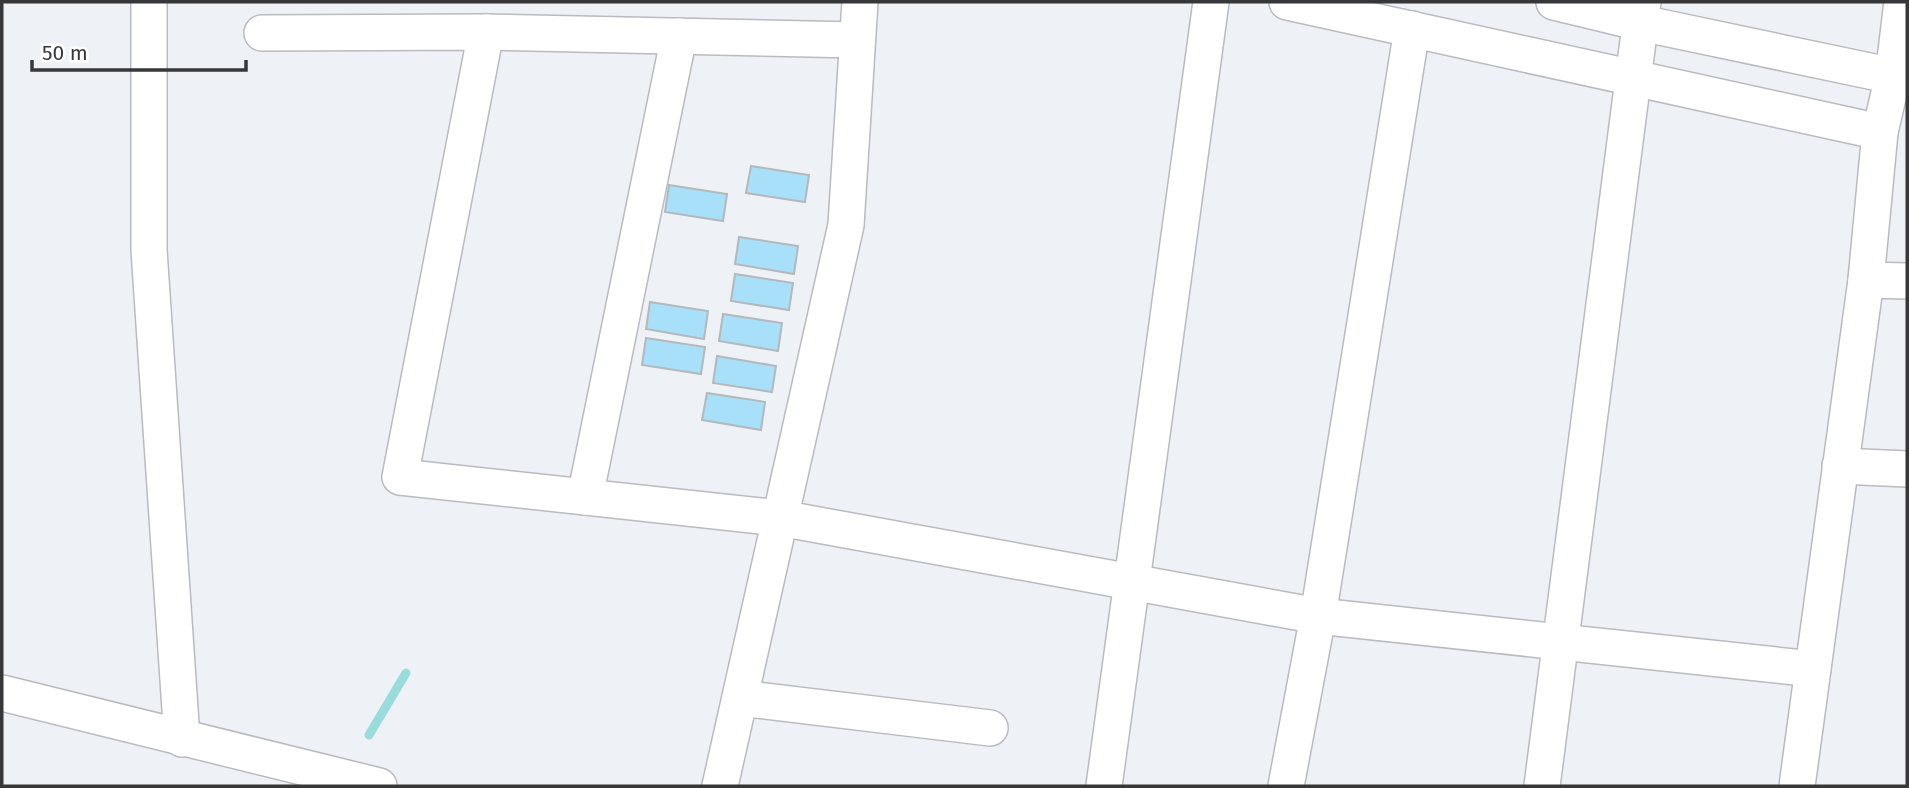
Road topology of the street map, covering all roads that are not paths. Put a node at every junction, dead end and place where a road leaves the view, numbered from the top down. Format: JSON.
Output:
{"nodes":[{"id":1,"x":149,"y":2,"type":"edge"},
{"id":2,"x":859,"y":2,"type":"edge"},
{"id":3,"x":1210,"y":2,"type":"edge"},
{"id":4,"x":1287,"y":2,"type":"edge"},
{"id":5,"x":1553,"y":2,"type":"edge"},
{"id":6,"x":1902,"y":2,"type":"edge"},
{"id":7,"x":1641,"y":19,"type":"edge"},
{"id":8,"x":1412,"y":29,"type":"junction"},
{"id":9,"x":486,"y":32,"type":"junction"},
{"id":10,"x":262,"y":33,"type":"dead end"},
{"id":11,"x":679,"y":36,"type":"junction"},
{"id":12,"x":857,"y":40,"type":"junction"},
{"id":13,"x":1634,"y":73,"type":"junction"},
{"id":14,"x":1893,"y":76,"type":"junction"},
{"id":15,"x":1880,"y":132,"type":"junction"},
{"id":16,"x":1866,"y":280,"type":"junction"},
{"id":17,"x":1907,"y":281,"type":"edge"},
{"id":18,"x":1840,"y":466,"type":"junction"},
{"id":19,"x":1907,"y":469,"type":"edge"},
{"id":20,"x":585,"y":497,"type":"junction"},
{"id":21,"x":780,"y":518,"type":"junction"},
{"id":22,"x":1132,"y":581,"type":"junction"},
{"id":23,"x":1318,"y":616,"type":"junction"},
{"id":24,"x":1560,"y":643,"type":"junction"},
{"id":25,"x":1813,"y":669,"type":"junction"},
{"id":26,"x":2,"y":693,"type":"edge"},
{"id":27,"x":740,"y":698,"type":"junction"},
{"id":28,"x":990,"y":728,"type":"dead end"},
{"id":29,"x":182,"y":738,"type":"junction"},
{"id":30,"x":379,"y":786,"type":"edge"},
{"id":31,"x":720,"y":786,"type":"edge"},
{"id":32,"x":1104,"y":786,"type":"edge"},
{"id":33,"x":1286,"y":786,"type":"edge"},
{"id":34,"x":1542,"y":786,"type":"edge"},
{"id":35,"x":1797,"y":786,"type":"edge"}],
"edges":[{"from":1,"to":29,"type":"street"},
{"from":2,"to":12,"type":"street"},
{"from":3,"to":22,"type":"street"},
{"from":4,"to":8,"type":"street"},
{"from":5,"to":7,"type":"street"},
{"from":6,"to":14,"type":"street"},
{"from":7,"to":13,"type":"street"},
{"from":7,"to":14,"type":"street"},
{"from":8,"to":13,"type":"street"},
{"from":8,"to":23,"type":"street"},
{"from":9,"to":10,"type":"street"},
{"from":9,"to":11,"type":"street"},
{"from":9,"to":20,"type":"street"},
{"from":11,"to":12,"type":"street"},
{"from":11,"to":20,"type":"street"},
{"from":12,"to":21,"type":"street"},
{"from":13,"to":15,"type":"street"},
{"from":13,"to":24,"type":"street"},
{"from":14,"to":15,"type":"street"},
{"from":15,"to":16,"type":"street"},
{"from":16,"to":17,"type":"street"},
{"from":16,"to":18,"type":"street"},
{"from":18,"to":19,"type":"street"},
{"from":18,"to":25,"type":"street"},
{"from":20,"to":21,"type":"street"},
{"from":21,"to":22,"type":"street"},
{"from":21,"to":27,"type":"street"},
{"from":22,"to":23,"type":"street"},
{"from":22,"to":32,"type":"street"},
{"from":23,"to":24,"type":"street"},
{"from":23,"to":33,"type":"street"},
{"from":24,"to":25,"type":"street"},
{"from":24,"to":34,"type":"street"},
{"from":25,"to":35,"type":"street"},
{"from":26,"to":29,"type":"street"},
{"from":27,"to":28,"type":"street"},
{"from":27,"to":31,"type":"street"},
{"from":29,"to":30,"type":"street"}]}
